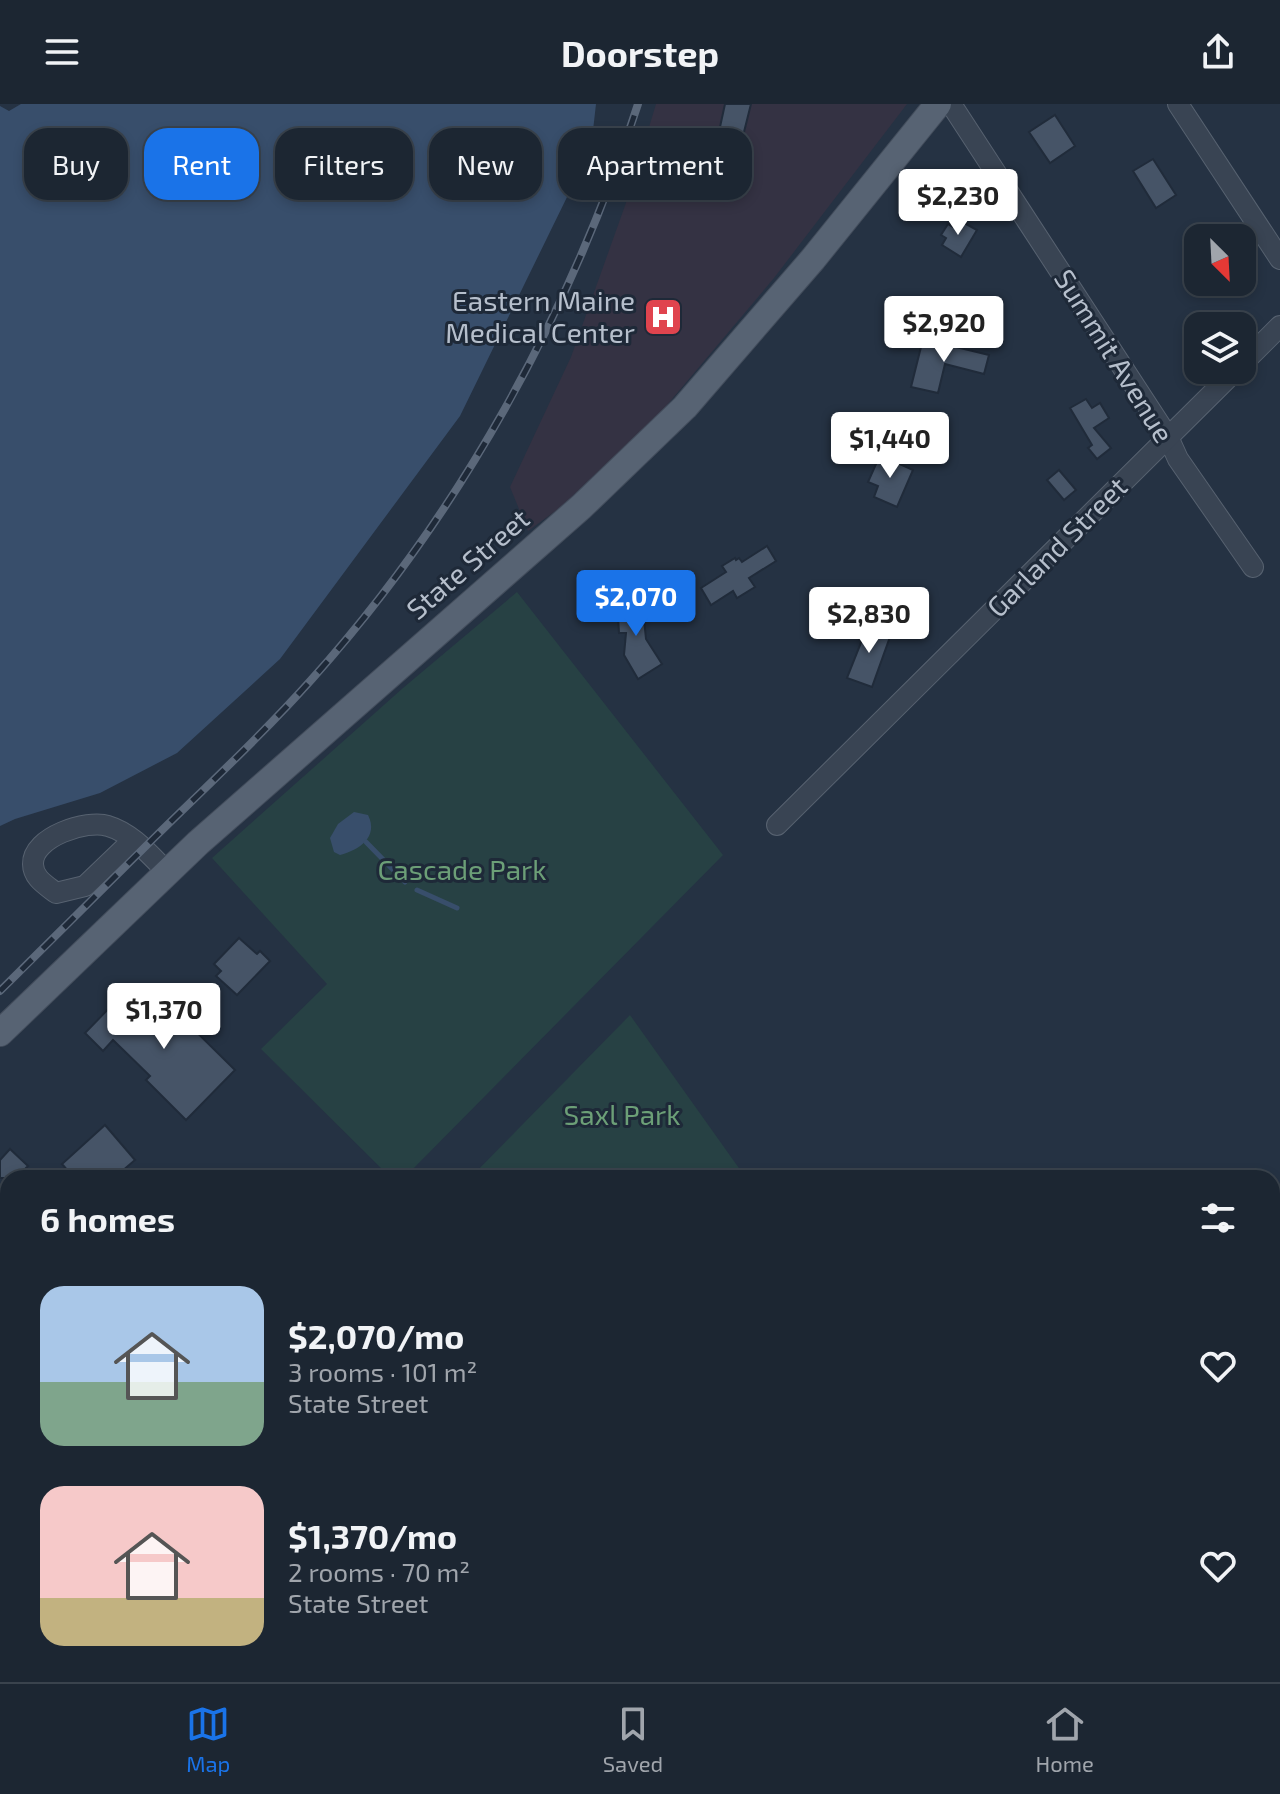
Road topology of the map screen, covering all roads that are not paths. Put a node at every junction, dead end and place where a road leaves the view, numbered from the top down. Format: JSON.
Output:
{"nodes":[{"id":1,"x":938,"y":104,"type":"edge"},
{"id":2,"x":951,"y":104,"type":"edge"},
{"id":3,"x":1178,"y":104,"type":"edge"},
{"id":4,"x":1280,"y":259,"type":"edge"},
{"id":5,"x":1280,"y":326,"type":"edge"},
{"id":6,"x":1256,"y":350,"type":"edge"},
{"id":7,"x":1222,"y":384,"type":"edge"},
{"id":8,"x":1168,"y":437,"type":"junction"},
{"id":9,"x":1253,"y":567,"type":"dead end"},
{"id":10,"x":777,"y":825,"type":"dead end"},
{"id":11,"x":133,"y":840,"type":"junction"},
{"id":12,"x":167,"y":872,"type":"junction"},
{"id":13,"x":0,"y":1033,"type":"edge"}],
"edges":[{"from":1,"to":12,"type":"main road","name":"State Street"},
{"from":2,"to":8,"type":"street","name":"Summit Avenue"},
{"from":3,"to":4,"type":"street"},
{"from":5,"to":6,"type":"street"},
{"from":7,"to":8,"type":"street","name":"Garland Street"},
{"from":8,"to":9,"type":"street","name":"Summit Avenue"},
{"from":8,"to":10,"type":"street","name":"Garland Street"},
{"from":11,"to":11,"type":"street"},
{"from":11,"to":12,"type":"street"},
{"from":12,"to":13,"type":"main road","name":"State Street"}]}
